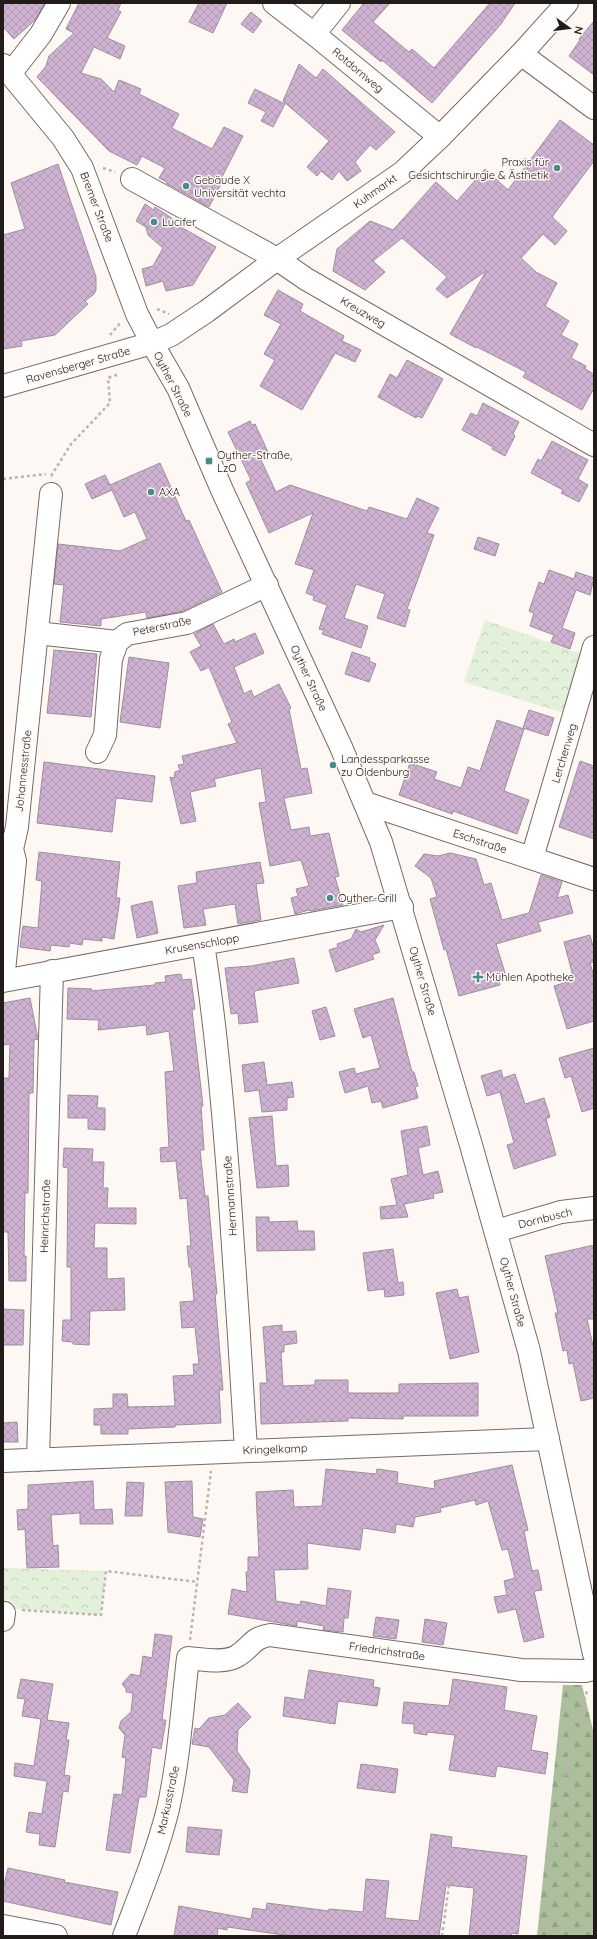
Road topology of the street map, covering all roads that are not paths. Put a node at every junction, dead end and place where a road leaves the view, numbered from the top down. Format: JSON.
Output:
{"nodes":[{"id":1,"x":59,"y":3,"type":"edge"},
{"id":2,"x":274,"y":3,"type":"edge"},
{"id":3,"x":339,"y":3,"type":"edge"},
{"id":4,"x":567,"y":3,"type":"edge"},
{"id":5,"x":314,"y":34,"type":"junction"},
{"id":6,"x":521,"y":54,"type":"junction"},
{"id":7,"x":7,"y":69,"type":"edge"},
{"id":8,"x":594,"y":108,"type":"edge"},
{"id":9,"x":440,"y":137,"type":"junction"},
{"id":10,"x":132,"y":179,"type":"road end"},
{"id":11,"x":277,"y":259,"type":"junction"},
{"id":12,"x":152,"y":343,"type":"junction"},
{"id":13,"x":3,"y":386,"type":"edge"},
{"id":14,"x":594,"y":445,"type":"edge"},
{"id":15,"x":51,"y":484,"type":"road end"},
{"id":16,"x":267,"y":586,"type":"junction"},
{"id":17,"x":37,"y":633,"type":"junction"},
{"id":18,"x":116,"y":642,"type":"junction"},
{"id":19,"x":594,"y":647,"type":"edge"},
{"id":20,"x":96,"y":752,"type":"dead end"},
{"id":21,"x":365,"y":803,"type":"junction"},
{"id":22,"x":8,"y":846,"type":"edge"},
{"id":23,"x":532,"y":858,"type":"junction"},
{"id":24,"x":594,"y":879,"type":"edge"},
{"id":25,"x":402,"y":907,"type":"junction"},
{"id":26,"x":203,"y":944,"type":"junction"},
{"id":27,"x":52,"y":971,"type":"junction"},
{"id":28,"x":3,"y":981,"type":"edge"},
{"id":29,"x":594,"y":1208,"type":"edge"},
{"id":30,"x":496,"y":1231,"type":"junction"},
{"id":31,"x":548,"y":1439,"type":"junction"},
{"id":32,"x":246,"y":1450,"type":"junction"},
{"id":33,"x":38,"y":1460,"type":"junction"},
{"id":34,"x":3,"y":1461,"type":"edge"},
{"id":35,"x":188,"y":1658,"type":"joint"},
{"id":36,"x":590,"y":1664,"type":"edge"},
{"id":37,"x":3,"y":1926,"type":"edge"},
{"id":38,"x":56,"y":1936,"type":"edge"},
{"id":39,"x":124,"y":1936,"type":"edge"}],
"edges":[{"from":1,"to":7,"type":"street"},
{"from":2,"to":5,"type":"street","name":"Rotdornweg"},
{"from":3,"to":5,"type":"street"},
{"from":4,"to":6,"type":"street","name":"Kuhmarkt"},
{"from":5,"to":9,"type":"street","name":"Rotdornweg"},
{"from":6,"to":8,"type":"street"},
{"from":6,"to":9,"type":"street","name":"Kuhmarkt"},
{"from":7,"to":12,"type":"street","name":"Bremer Straße"},
{"from":9,"to":11,"type":"street","name":"Kuhmarkt"},
{"from":10,"to":11,"type":"street","name":"Kreuzweg"},
{"from":11,"to":12,"type":"street","name":"Kuhmarkt"},
{"from":11,"to":14,"type":"street","name":"Kreuzweg"},
{"from":12,"to":13,"type":"street","name":"Ravensberger Straße"},
{"from":12,"to":16,"type":"street","name":"Oyther Straße"},
{"from":15,"to":17,"type":"street","name":"Johannesstraße"},
{"from":16,"to":18,"type":"street","name":"Peterstraße"},
{"from":16,"to":21,"type":"street","name":"Oyther Straße"},
{"from":17,"to":18,"type":"street"},
{"from":17,"to":22,"type":"street","name":"Johannesstraße"},
{"from":18,"to":20,"type":"street"},
{"from":19,"to":23,"type":"street","name":"Lerchenweg"},
{"from":21,"to":23,"type":"street","name":"Eschstraße"},
{"from":21,"to":25,"type":"street","name":"Oyther Straße"},
{"from":22,"to":28,"type":"street","name":"Johannesstraße"},
{"from":23,"to":24,"type":"street","name":"Eschstraße"},
{"from":25,"to":26,"type":"street","name":"Krusenschlopp"},
{"from":25,"to":30,"type":"street","name":"Oyther Straße"},
{"from":26,"to":27,"type":"street","name":"Krusenschlopp"},
{"from":26,"to":32,"type":"street","name":"Hermannstraße"},
{"from":27,"to":28,"type":"street","name":"Krusenschlopp"},
{"from":27,"to":33,"type":"street","name":"Heinrichstraße"},
{"from":29,"to":30,"type":"street","name":"Dornbusch"},
{"from":30,"to":31,"type":"street","name":"Oyther Straße"},
{"from":31,"to":32,"type":"street","name":"Kringelkamp"},
{"from":31,"to":36,"type":"street","name":"Oyther Straße"},
{"from":32,"to":33,"type":"street","name":"Kringelkamp"},
{"from":33,"to":34,"type":"street","name":"Kringelkamp"},
{"from":35,"to":36,"type":"street","name":"Friedrichstraße"},
{"from":35,"to":39,"type":"street","name":"Markusstraße"},
{"from":37,"to":38,"type":"street"}]}
